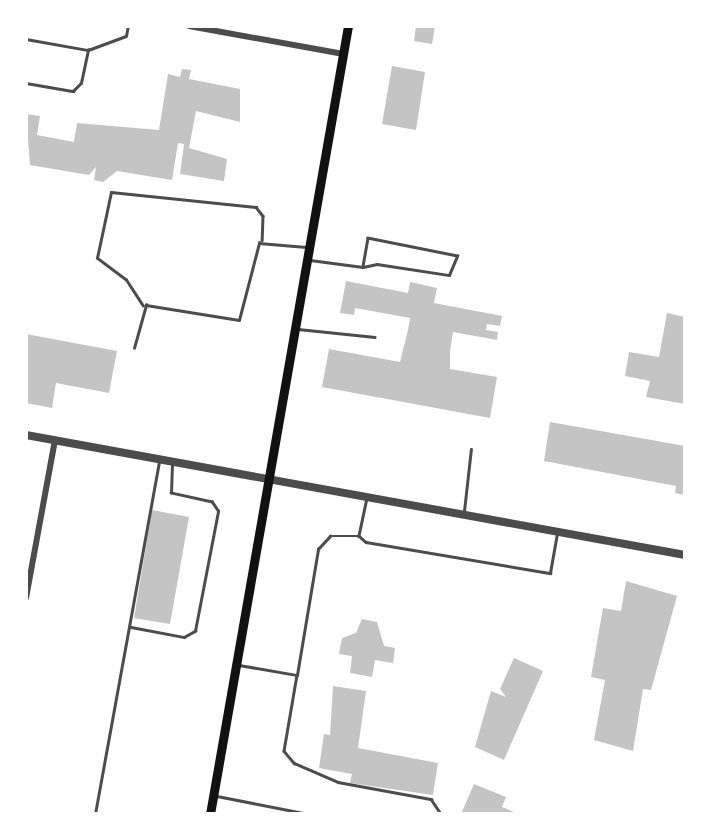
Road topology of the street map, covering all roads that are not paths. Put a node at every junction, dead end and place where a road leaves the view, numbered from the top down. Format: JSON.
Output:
{"nodes":[{"id":1,"x":128,"y":26,"type":"edge"},
{"id":2,"x":189,"y":26,"type":"edge"},
{"id":3,"x":348,"y":26,"type":"edge"},
{"id":4,"x":26,"y":39,"type":"edge"},
{"id":5,"x":88,"y":50,"type":"junction"},
{"id":6,"x":343,"y":54,"type":"junction"},
{"id":7,"x":26,"y":83,"type":"edge"},
{"id":8,"x":262,"y":240,"type":"junction"},
{"id":9,"x":309,"y":248,"type":"junction"},
{"id":10,"x":307,"y":259,"type":"junction"},
{"id":11,"x":363,"y":267,"type":"junction"},
{"id":12,"x":144,"y":306,"type":"junction"},
{"id":13,"x":295,"y":328,"type":"junction"},
{"id":14,"x":375,"y":337,"type":"dead end"},
{"id":15,"x":134,"y":348,"type":"dead end"},
{"id":16,"x":26,"y":435,"type":"edge"},
{"id":17,"x":55,"y":440,"type":"junction"},
{"id":18,"x":471,"y":449,"type":"dead end"},
{"id":19,"x":160,"y":459,"type":"junction"},
{"id":20,"x":172,"y":461,"type":"junction"},
{"id":21,"x":269,"y":479,"type":"junction"},
{"id":22,"x":368,"y":497,"type":"junction"},
{"id":23,"x":465,"y":515,"type":"junction"},
{"id":24,"x":558,"y":531,"type":"junction"},
{"id":25,"x":359,"y":536,"type":"junction"},
{"id":26,"x":685,"y":555,"type":"edge"},
{"id":27,"x":26,"y":598,"type":"edge"},
{"id":28,"x":131,"y":627,"type":"junction"},
{"id":29,"x":236,"y":665,"type":"junction"},
{"id":30,"x":297,"y":676,"type":"junction"},
{"id":31,"x":214,"y":795,"type":"junction"},
{"id":32,"x":94,"y":814,"type":"edge"},
{"id":33,"x":210,"y":814,"type":"edge"},
{"id":34,"x":309,"y":814,"type":"edge"},
{"id":35,"x":441,"y":814,"type":"edge"}],
"edges":[{"from":1,"to":5,"type":"lane"},
{"from":2,"to":6,"type":"street"},
{"from":3,"to":6,"type":"main road"},
{"from":4,"to":5,"type":"lane"},
{"from":5,"to":7,"type":"lane"},
{"from":6,"to":9,"type":"main road"},
{"from":8,"to":9,"type":"lane"},
{"from":8,"to":12,"type":"lane"},
{"from":8,"to":12,"type":"lane"},
{"from":9,"to":10,"type":"main road"},
{"from":10,"to":11,"type":"lane"},
{"from":10,"to":13,"type":"main road"},
{"from":11,"to":11,"type":"lane"},
{"from":12,"to":15,"type":"lane"},
{"from":13,"to":14,"type":"lane"},
{"from":13,"to":21,"type":"main road"},
{"from":16,"to":17,"type":"street"},
{"from":17,"to":19,"type":"street"},
{"from":17,"to":27,"type":"street"},
{"from":18,"to":23,"type":"lane"},
{"from":19,"to":20,"type":"street"},
{"from":19,"to":28,"type":"lane"},
{"from":20,"to":21,"type":"street"},
{"from":20,"to":28,"type":"lane"},
{"from":21,"to":22,"type":"street"},
{"from":21,"to":29,"type":"main road"},
{"from":22,"to":23,"type":"street"},
{"from":22,"to":25,"type":"lane"},
{"from":23,"to":24,"type":"street"},
{"from":24,"to":25,"type":"lane"},
{"from":24,"to":26,"type":"street"},
{"from":25,"to":30,"type":"lane"},
{"from":28,"to":32,"type":"lane"},
{"from":29,"to":30,"type":"lane"},
{"from":29,"to":31,"type":"main road"},
{"from":30,"to":35,"type":"lane"},
{"from":31,"to":33,"type":"main road"},
{"from":31,"to":34,"type":"lane"}]}
